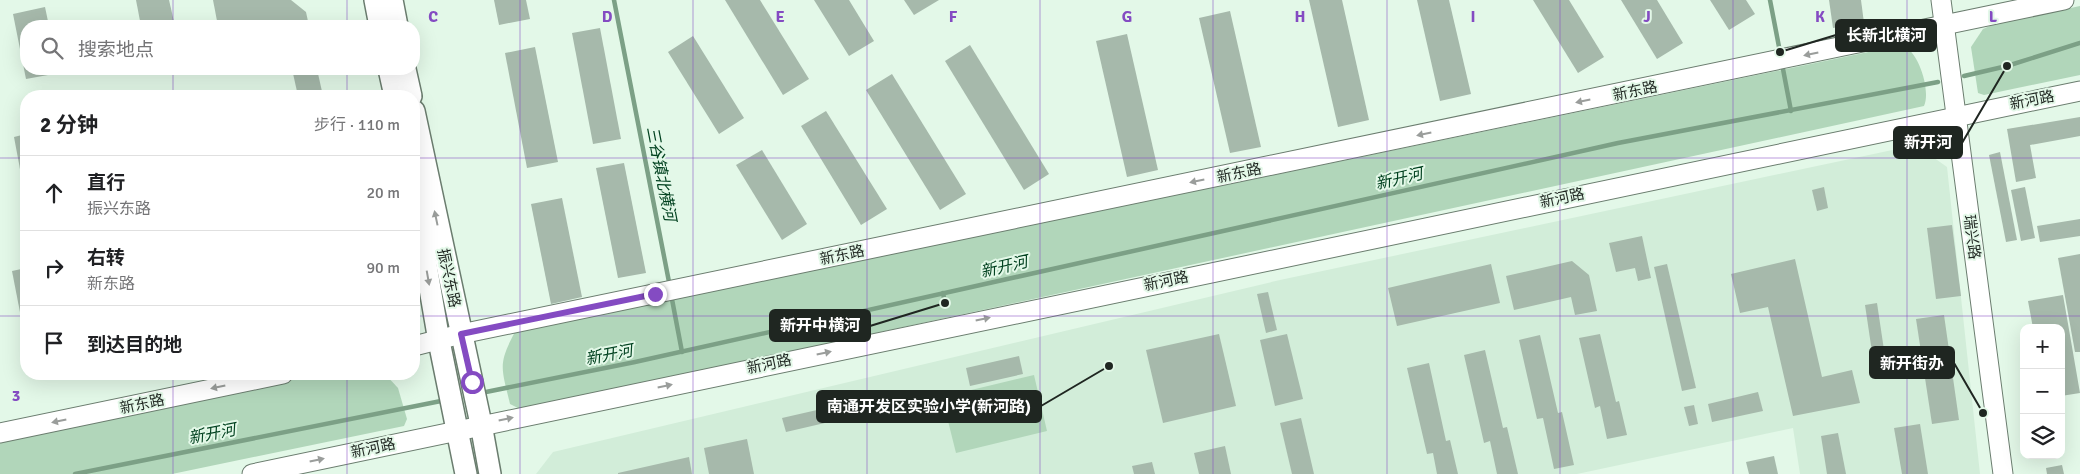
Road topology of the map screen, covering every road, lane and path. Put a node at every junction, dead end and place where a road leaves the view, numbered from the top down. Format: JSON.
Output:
{"nodes":[{"id":1,"x":375,"y":0,"type":"edge"},
{"id":2,"x":392,"y":0,"type":"edge"},
{"id":3,"x":1941,"y":0,"type":"edge"},
{"id":4,"x":2064,"y":0,"type":"edge"},
{"id":5,"x":379,"y":20,"type":"edge"},
{"id":6,"x":396,"y":20,"type":"edge"},
{"id":7,"x":1944,"y":26,"type":"junction"},
{"id":8,"x":390,"y":75,"type":"edge"},
{"id":9,"x":407,"y":75,"type":"edge"},
{"id":10,"x":394,"y":90,"type":"edge"},
{"id":11,"x":410,"y":90,"type":"edge"},
{"id":12,"x":2080,"y":91,"type":"edge"},
{"id":13,"x":1956,"y":116,"type":"junction"},
{"id":14,"x":420,"y":139,"type":"edge"},
{"id":15,"x":420,"y":230,"type":"edge"},
{"id":16,"x":461,"y":334,"type":"junction"},
{"id":17,"x":439,"y":341,"type":"junction"},
{"id":18,"x":420,"y":345,"type":"edge"},
{"id":19,"x":254,"y":380,"type":"edge"},
{"id":20,"x":479,"y":414,"type":"junction"},
{"id":21,"x":456,"y":421,"type":"junction"},
{"id":22,"x":0,"y":433,"type":"edge"},
{"id":23,"x":252,"y":474,"type":"edge"},
{"id":24,"x":466,"y":474,"type":"edge"},
{"id":25,"x":490,"y":474,"type":"edge"},
{"id":26,"x":2003,"y":474,"type":"edge"}],
"edges":[{"from":1,"to":5,"type":"main road"},
{"from":2,"to":6,"type":"main road"},
{"from":3,"to":7,"type":"street","name":"瑞兴路"},
{"from":4,"to":7,"type":"street","name":"新东路"},
{"from":7,"to":13,"type":"street","name":"瑞兴路"},
{"from":7,"to":16,"type":"street","name":"新东路","one_way":true},
{"from":8,"to":10,"type":"main road"},
{"from":9,"to":11,"type":"main road"},
{"from":12,"to":13,"type":"street","name":"新河路"},
{"from":20,"to":13,"type":"street","name":"新河路","one_way":true},
{"from":13,"to":26,"type":"street","name":"瑞兴路"},
{"from":16,"to":14,"type":"main road","name":"振兴东路","one_way":true},
{"from":15,"to":17,"type":"main road","name":"振兴东路","one_way":true},
{"from":16,"to":17,"type":"street","name":"新东路"},
{"from":16,"to":20,"type":"main road","name":"振兴东路"},
{"from":17,"to":18,"type":"street","name":"新东路"},
{"from":17,"to":21,"type":"main road","name":"振兴东路"},
{"from":19,"to":22,"type":"street","name":"新东路","one_way":true},
{"from":20,"to":21,"type":"street","name":"新河路"},
{"from":20,"to":25,"type":"main road","name":"振兴东路"},
{"from":23,"to":21,"type":"street","name":"新河路","one_way":true},
{"from":21,"to":24,"type":"main road","name":"振兴东路"}]}
